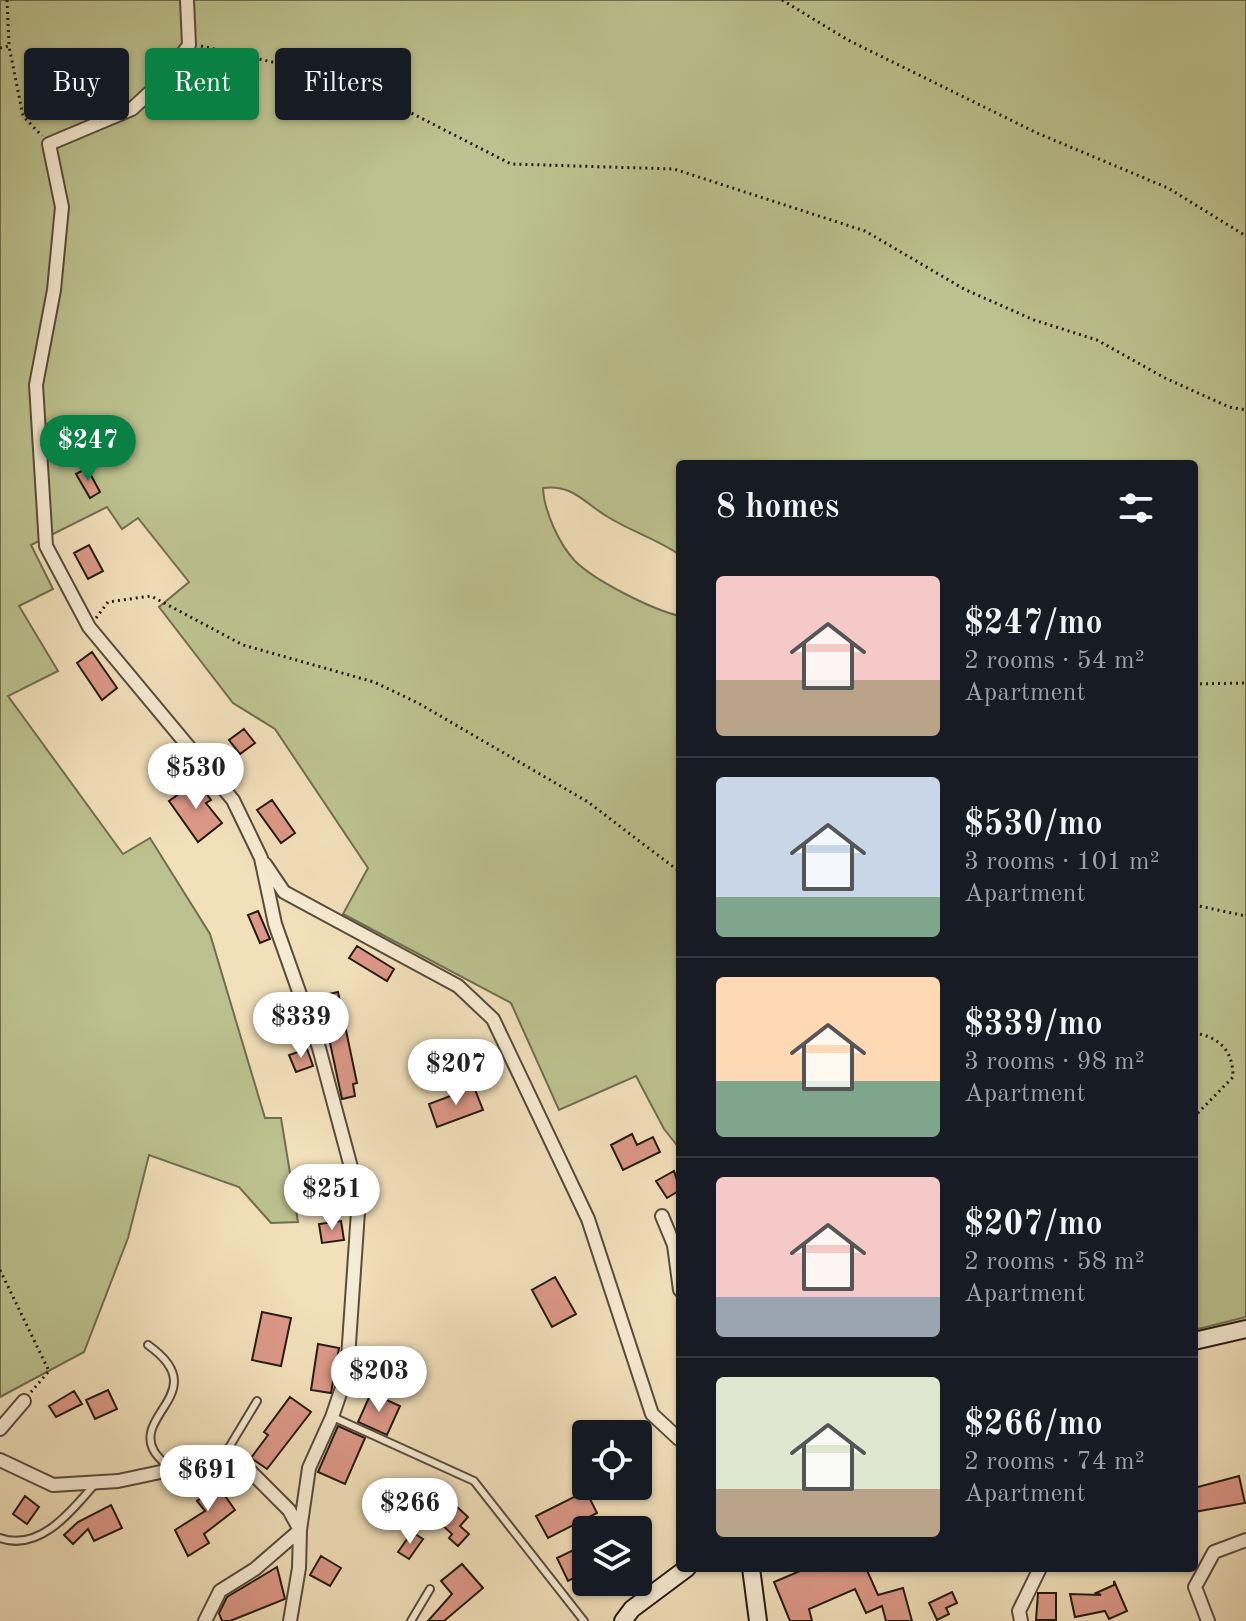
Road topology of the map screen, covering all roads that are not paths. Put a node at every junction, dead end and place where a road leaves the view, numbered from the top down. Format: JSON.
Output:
{"nodes":[{"id":1,"x":187,"y":0,"type":"edge"},
{"id":2,"x":261,"y":858,"type":"junction"},
{"id":3,"x":662,"y":1216,"type":"dead end"},
{"id":4,"x":676,"y":1260,"type":"edge"},
{"id":5,"x":1246,"y":1329,"type":"edge"},
{"id":6,"x":1198,"y":1340,"type":"edge"},
{"id":7,"x":148,"y":1345,"type":"dead end"},
{"id":8,"x":24,"y":1401,"type":"road end"},
{"id":9,"x":257,"y":1401,"type":"dead end"},
{"id":10,"x":332,"y":1417,"type":"junction"},
{"id":11,"x":0,"y":1429,"type":"edge"},
{"id":12,"x":676,"y":1436,"type":"edge"},
{"id":13,"x":222,"y":1459,"type":"junction"},
{"id":14,"x":0,"y":1460,"type":"edge"},
{"id":15,"x":171,"y":1470,"type":"junction"},
{"id":16,"x":96,"y":1482,"type":"junction"},
{"id":17,"x":300,"y":1530,"type":"junction"},
{"id":18,"x":0,"y":1538,"type":"edge"},
{"id":19,"x":1246,"y":1540,"type":"edge"},
{"id":20,"x":682,"y":1572,"type":"edge"},
{"id":21,"x":752,"y":1572,"type":"edge"},
{"id":22,"x":1038,"y":1572,"type":"edge"},
{"id":23,"x":430,"y":1589,"type":"dead end"},
{"id":24,"x":205,"y":1621,"type":"edge"},
{"id":25,"x":290,"y":1621,"type":"edge"},
{"id":26,"x":411,"y":1621,"type":"edge"},
{"id":27,"x":584,"y":1621,"type":"edge"},
{"id":28,"x":623,"y":1621,"type":"edge"},
{"id":29,"x":758,"y":1621,"type":"edge"},
{"id":30,"x":1021,"y":1621,"type":"edge"},
{"id":31,"x":1208,"y":1621,"type":"edge"}],
"edges":[{"from":1,"to":2,"type":"street"},
{"from":2,"to":10,"type":"street"},
{"from":2,"to":12,"type":"street"},
{"from":3,"to":4,"type":"street"},
{"from":5,"to":6,"type":"main road"},
{"from":7,"to":15,"type":"lane"},
{"from":8,"to":11,"type":"street"},
{"from":9,"to":13,"type":"lane"},
{"from":10,"to":17,"type":"street"},
{"from":10,"to":27,"type":"lane"},
{"from":13,"to":15,"type":"street"},
{"from":13,"to":17,"type":"street"},
{"from":14,"to":16,"type":"street"},
{"from":15,"to":16,"type":"street"},
{"from":16,"to":18,"type":"lane"},
{"from":17,"to":24,"type":"street"},
{"from":17,"to":25,"type":"street"},
{"from":19,"to":31,"type":"street"},
{"from":20,"to":28,"type":"main road"},
{"from":21,"to":29,"type":"main road"},
{"from":22,"to":30,"type":"street"},
{"from":23,"to":26,"type":"lane"}]}
